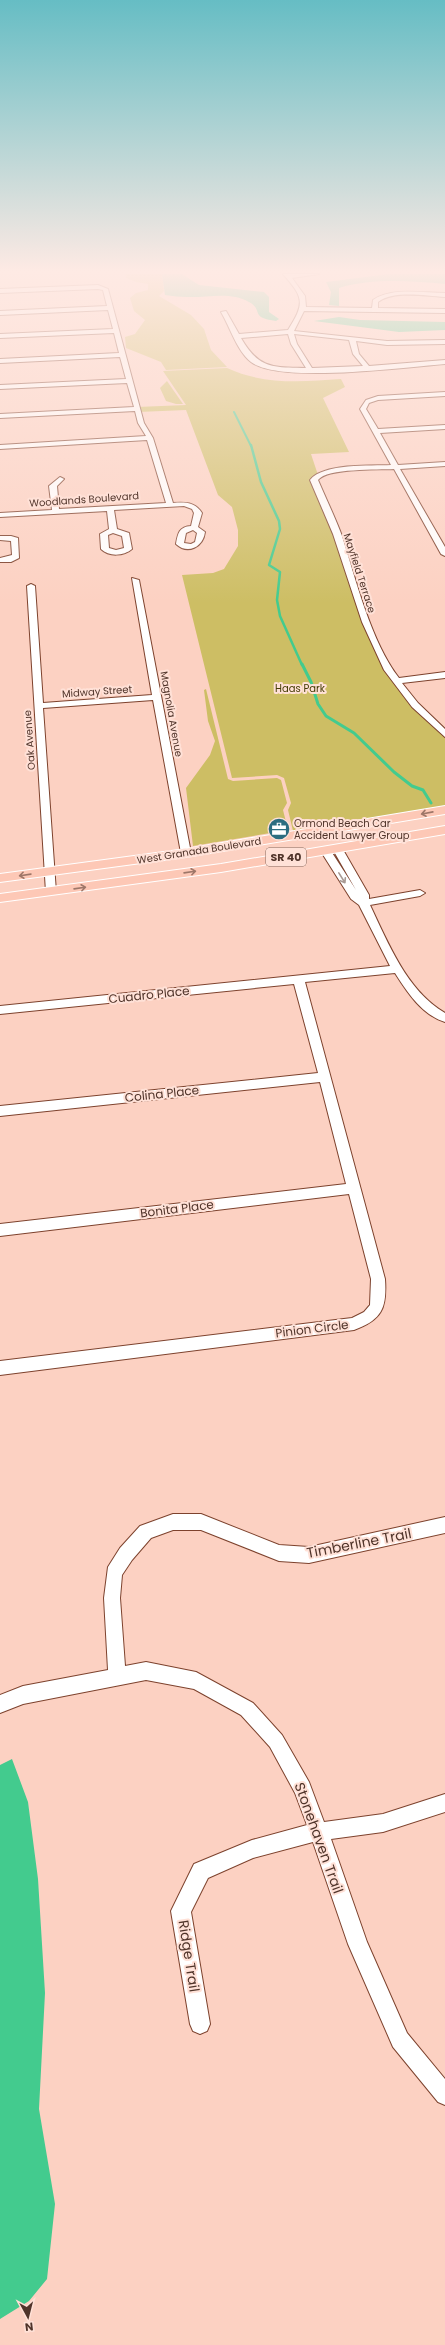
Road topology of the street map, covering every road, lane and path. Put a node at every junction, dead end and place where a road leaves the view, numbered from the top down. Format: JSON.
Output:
{"nodes":[{"id":1,"x":66,"y":383,"type":"edge"},
{"id":2,"x":130,"y":383,"type":"edge"},
{"id":3,"x":0,"y":387,"type":"edge"},
{"id":4,"x":445,"y":394,"type":"edge"},
{"id":5,"x":137,"y":409,"type":"junction"},
{"id":6,"x":0,"y":416,"type":"edge"},
{"id":7,"x":445,"y":427,"type":"edge"},
{"id":8,"x":376,"y":431,"type":"junction"},
{"id":9,"x":150,"y":438,"type":"junction"},
{"id":10,"x":0,"y":447,"type":"edge"},
{"id":11,"x":445,"y":464,"type":"edge"},
{"id":12,"x":396,"y":467,"type":"junction"},
{"id":13,"x":60,"y":479,"type":"dead end"},
{"id":14,"x":170,"y":504,"type":"junction"},
{"id":15,"x":110,"y":508,"type":"junction"},
{"id":16,"x":56,"y":511,"type":"junction"},
{"id":17,"x":3,"y":526,"type":"edge"},
{"id":18,"x":194,"y":528,"type":"dead end"},
{"id":19,"x":113,"y":530,"type":"dead end"},
{"id":20,"x":445,"y":554,"type":"edge"},
{"id":21,"x":0,"y":560,"type":"edge"},
{"id":22,"x":135,"y":580,"type":"dead end"},
{"id":23,"x":31,"y":586,"type":"dead end"},
{"id":24,"x":445,"y":675,"type":"edge"},
{"id":25,"x":395,"y":681,"type":"junction"},
{"id":26,"x":158,"y":697,"type":"junction"},
{"id":27,"x":38,"y":706,"type":"junction"},
{"id":28,"x":445,"y":734,"type":"edge"},
{"id":29,"x":445,"y":810,"type":"edge"},
{"id":30,"x":364,"y":824,"type":"junction"},
{"id":31,"x":445,"y":830,"type":"edge"},
{"id":32,"x":331,"y":848,"type":"junction"},
{"id":33,"x":186,"y":853,"type":"junction"},
{"id":34,"x":50,"y":871,"type":"junction"},
{"id":35,"x":0,"y":878,"type":"edge"},
{"id":36,"x":151,"y":878,"type":"junction"},
{"id":37,"x":51,"y":892,"type":"junction"},
{"id":38,"x":420,"y":893,"type":"dead end"},
{"id":39,"x":0,"y":898,"type":"edge"},
{"id":40,"x":363,"y":903,"type":"junction"},
{"id":41,"x":397,"y":970,"type":"junction"},
{"id":42,"x":299,"y":980,"type":"junction"},
{"id":43,"x":0,"y":1010,"type":"edge"},
{"id":44,"x":445,"y":1018,"type":"edge"},
{"id":45,"x":324,"y":1077,"type":"junction"},
{"id":46,"x":0,"y":1111,"type":"edge"},
{"id":47,"x":354,"y":1188,"type":"junction"},
{"id":48,"x":0,"y":1230,"type":"edge"},
{"id":49,"x":0,"y":1368,"type":"edge"},
{"id":50,"x":445,"y":1525,"type":"edge"},
{"id":51,"x":117,"y":1675,"type":"junction"},
{"id":52,"x":0,"y":1704,"type":"edge"},
{"id":53,"x":445,"y":1803,"type":"edge"},
{"id":54,"x":318,"y":1832,"type":"junction"},
{"id":55,"x":200,"y":2024,"type":"dead end"},
{"id":56,"x":445,"y":2095,"type":"edge"}],
"edges":[{"from":1,"to":3,"type":"street"},
{"from":2,"to":5,"type":"street"},
{"from":4,"to":8,"type":"street"},
{"from":5,"to":6,"type":"street"},
{"from":5,"to":9,"type":"street"},
{"from":7,"to":8,"type":"street"},
{"from":8,"to":12,"type":"street"},
{"from":9,"to":10,"type":"street"},
{"from":9,"to":14,"type":"street"},
{"from":11,"to":12,"type":"street"},
{"from":12,"to":20,"type":"street"},
{"from":12,"to":25,"type":"street","name":"Mayfield Terrace"},
{"from":13,"to":16,"type":"street"},
{"from":14,"to":15,"type":"street","name":"Woodlands Boulevard"},
{"from":14,"to":18,"type":"street","name":"Woodlands Boulevard"},
{"from":15,"to":16,"type":"street","name":"Woodlands Boulevard"},
{"from":15,"to":19,"type":"street"},
{"from":16,"to":17,"type":"street","name":"Woodlands Boulevard"},
{"from":17,"to":21,"type":"street"},
{"from":22,"to":26,"type":"street","name":"Magnolia Avenue"},
{"from":23,"to":27,"type":"street","name":"Oak Avenue"},
{"from":24,"to":25,"type":"street"},
{"from":25,"to":28,"type":"street","name":"Mayfield Terrace"},
{"from":26,"to":27,"type":"street","name":"Midway Street"},
{"from":26,"to":33,"type":"street","name":"Magnolia Avenue"},
{"from":27,"to":34,"type":"street","name":"Oak Avenue"},
{"from":29,"to":30,"type":"main road","name":"West Granada Boulevard","number":"SR 40","one_way":true},
{"from":30,"to":32,"type":"main road"},
{"from":30,"to":33,"type":"main road","name":"West Granada Boulevard","number":"SR 40"},
{"from":31,"to":32,"type":"main road","name":"West Granada Boulevard","number":"SR 40"},
{"from":36,"to":32,"type":"main road","name":"West Granada Boulevard","number":"SR 40","one_way":true},
{"from":32,"to":40,"type":"street"},
{"from":33,"to":34,"type":"main road","name":"West Granada Boulevard","number":"SR 40"},
{"from":33,"to":36,"type":"main road"},
{"from":34,"to":35,"type":"main road","name":"West Granada Boulevard","number":"SR 40","one_way":true},
{"from":34,"to":37,"type":"street","name":"Oak Avenue"},
{"from":37,"to":36,"type":"main road","name":"West Granada Boulevard","number":"SR 40","one_way":true},
{"from":37,"to":39,"type":"main road","name":"West Granada Boulevard","number":"SR 40"},
{"from":38,"to":40,"type":"street"},
{"from":40,"to":41,"type":"street"},
{"from":41,"to":42,"type":"street","name":"Cuadro Place"},
{"from":41,"to":44,"type":"street"},
{"from":42,"to":43,"type":"street","name":"Cuadro Place"},
{"from":42,"to":45,"type":"street","name":"Pinion Circle"},
{"from":45,"to":46,"type":"street","name":"Colina Place"},
{"from":45,"to":47,"type":"street","name":"Pinion Circle"},
{"from":47,"to":48,"type":"street","name":"Bonita Place"},
{"from":47,"to":49,"type":"street","name":"Pinion Circle"},
{"from":50,"to":51,"type":"street","name":"Timberline Trail"},
{"from":51,"to":52,"type":"street","name":"Stonehaven Trail"},
{"from":51,"to":54,"type":"street","name":"Stonehaven Trail"},
{"from":53,"to":54,"type":"street","name":"Ridge Trail"},
{"from":54,"to":55,"type":"street","name":"Ridge Trail"},
{"from":54,"to":56,"type":"street","name":"Stonehaven Trail"}]}
